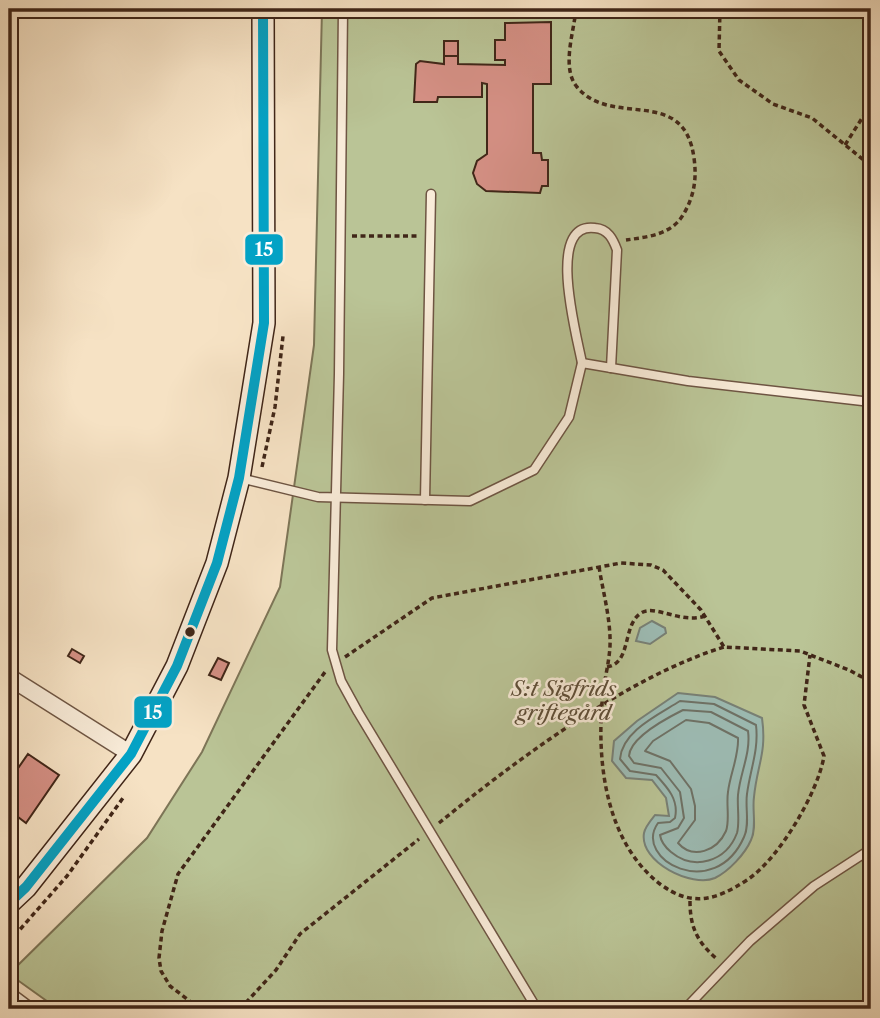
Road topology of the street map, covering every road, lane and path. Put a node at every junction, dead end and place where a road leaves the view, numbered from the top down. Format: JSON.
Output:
{"nodes":[{"id":1,"x":263,"y":9,"type":"edge"},
{"id":2,"x":343,"y":9,"type":"edge"},
{"id":3,"x":576,"y":9,"type":"edge"},
{"id":4,"x":720,"y":9,"type":"edge"},
{"id":5,"x":871,"y":104,"type":"edge"},
{"id":6,"x":845,"y":145,"type":"junction"},
{"id":7,"x":871,"y":166,"type":"edge"},
{"id":8,"x":431,"y":194,"type":"dead end"},
{"id":9,"x":340,"y":236,"type":"junction"},
{"id":10,"x":430,"y":236,"type":"junction"},
{"id":11,"x":614,"y":241,"type":"junction"},
{"id":12,"x":582,"y":363,"type":"junction"},
{"id":13,"x":611,"y":368,"type":"junction"},
{"id":14,"x":871,"y":402,"type":"edge"},
{"id":15,"x":239,"y":478,"type":"junction"},
{"id":16,"x":336,"y":498,"type":"junction"},
{"id":17,"x":425,"y":500,"type":"junction"},
{"id":18,"x":599,"y":567,"type":"junction"},
{"id":19,"x":705,"y":616,"type":"junction"},
{"id":20,"x":724,"y":647,"type":"junction"},
{"id":21,"x":810,"y":655,"type":"junction"},
{"id":22,"x":334,"y":664,"type":"junction"},
{"id":23,"x":606,"y":667,"type":"junction"},
{"id":24,"x":9,"y":677,"type":"edge"},
{"id":25,"x":871,"y":682,"type":"edge"},
{"id":26,"x":602,"y":707,"type":"junction"},
{"id":27,"x":131,"y":754,"type":"junction"},
{"id":28,"x":429,"y":831,"type":"junction"},
{"id":29,"x":871,"y":849,"type":"edge"},
{"id":30,"x":690,"y":901,"type":"junction"},
{"id":31,"x":9,"y":903,"type":"edge"},
{"id":32,"x":727,"y":967,"type":"junction"},
{"id":33,"x":9,"y":991,"type":"edge"},
{"id":34,"x":33,"y":1009,"type":"edge"},
{"id":35,"x":200,"y":1009,"type":"edge"},
{"id":36,"x":240,"y":1009,"type":"edge"},
{"id":37,"x":537,"y":1009,"type":"edge"},
{"id":38,"x":685,"y":1009,"type":"edge"}],
"edges":[{"from":1,"to":15,"type":"street"},
{"from":2,"to":9,"type":"lane"},
{"from":3,"to":11,"type":"path"},
{"from":4,"to":6,"type":"path"},
{"from":5,"to":6,"type":"path"},
{"from":6,"to":7,"type":"path"},
{"from":8,"to":10,"type":"lane"},
{"from":9,"to":10,"type":"path"},
{"from":9,"to":16,"type":"lane"},
{"from":10,"to":17,"type":"lane"},
{"from":11,"to":12,"type":"lane"},
{"from":11,"to":13,"type":"lane"},
{"from":12,"to":13,"type":"lane"},
{"from":12,"to":17,"type":"lane"},
{"from":13,"to":14,"type":"lane"},
{"from":15,"to":16,"type":"lane"},
{"from":15,"to":27,"type":"street"},
{"from":16,"to":17,"type":"lane"},
{"from":16,"to":22,"type":"lane"},
{"from":18,"to":19,"type":"path"},
{"from":18,"to":22,"type":"path"},
{"from":18,"to":23,"type":"path"},
{"from":19,"to":20,"type":"path"},
{"from":19,"to":23,"type":"path"},
{"from":20,"to":21,"type":"path"},
{"from":20,"to":26,"type":"path"},
{"from":21,"to":25,"type":"path"},
{"from":21,"to":30,"type":"path"},
{"from":22,"to":28,"type":"lane"},
{"from":22,"to":35,"type":"path"},
{"from":23,"to":26,"type":"path"},
{"from":24,"to":27,"type":"street"},
{"from":26,"to":28,"type":"path"},
{"from":26,"to":30,"type":"path"},
{"from":27,"to":31,"type":"street"},
{"from":28,"to":36,"type":"path"},
{"from":28,"to":37,"type":"lane"},
{"from":29,"to":32,"type":"lane"},
{"from":30,"to":32,"type":"path"},
{"from":32,"to":38,"type":"lane"},
{"from":33,"to":34,"type":"lane"}]}
